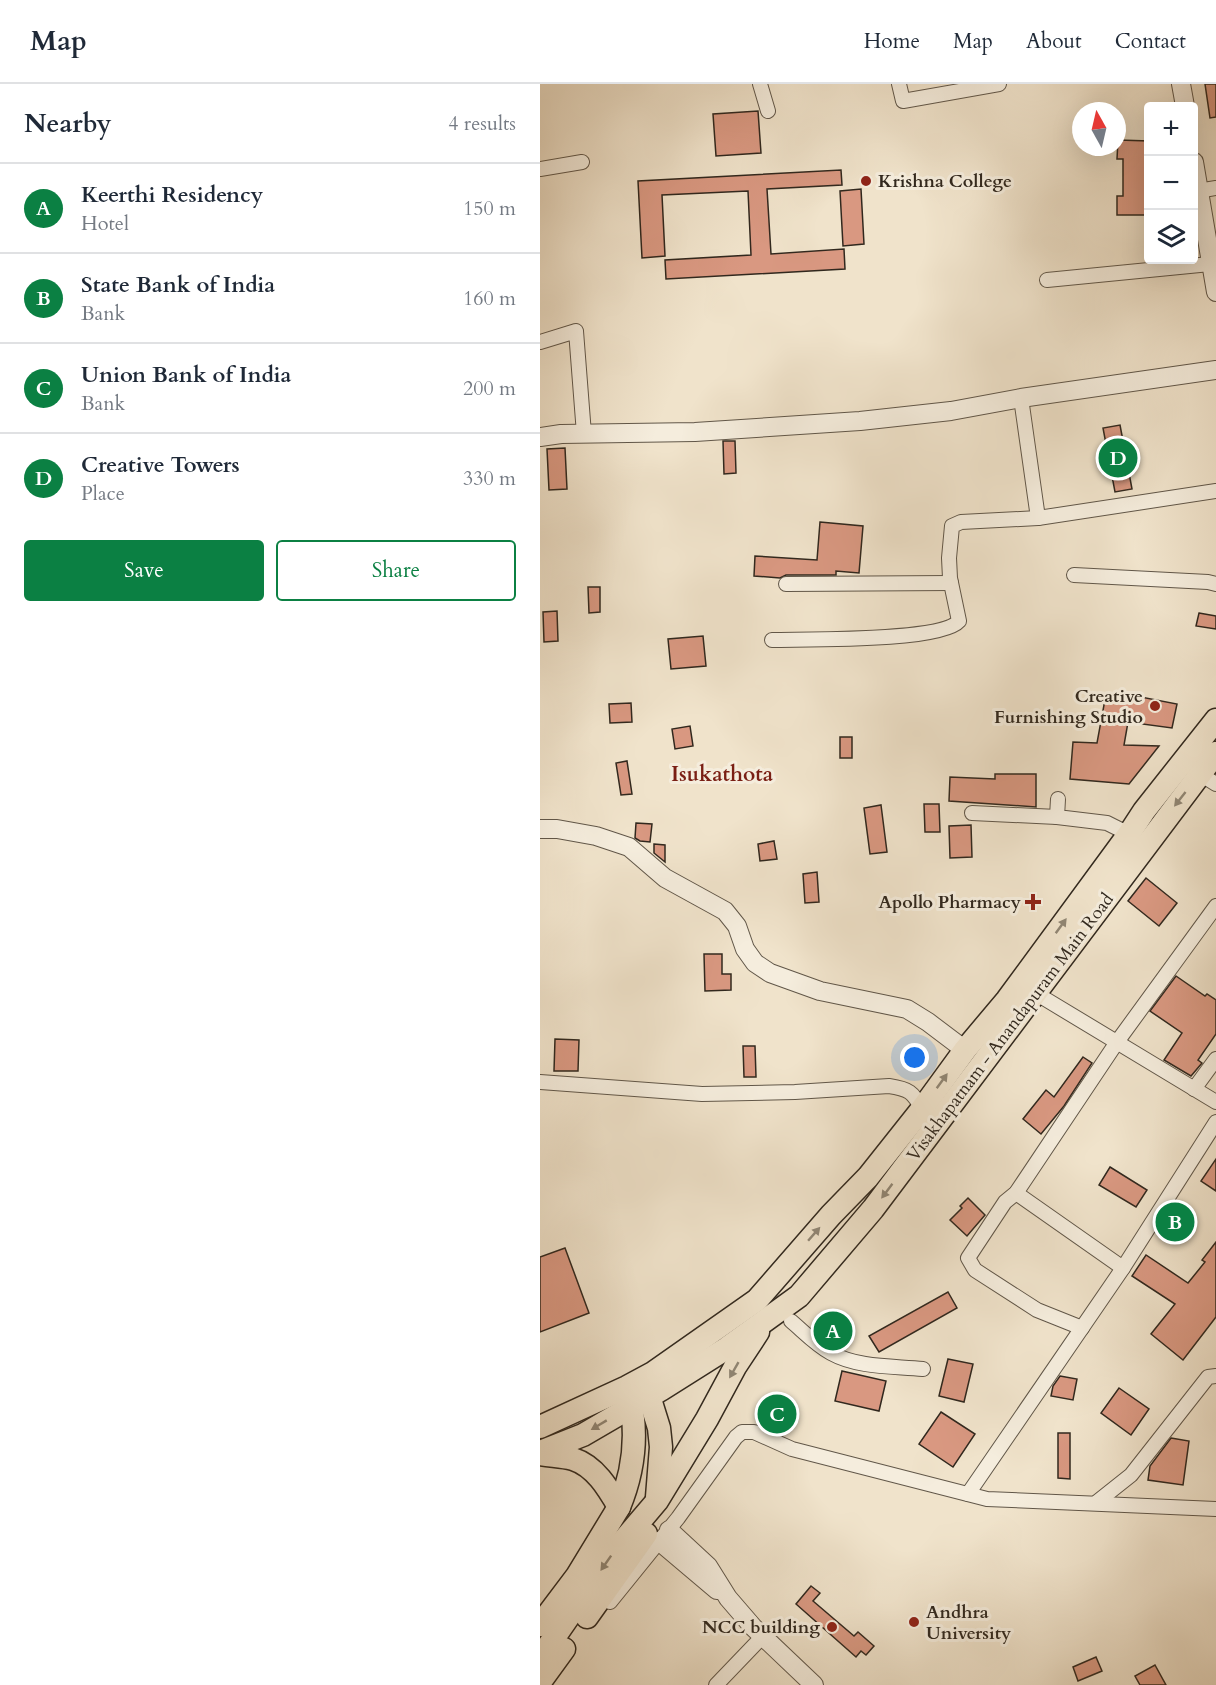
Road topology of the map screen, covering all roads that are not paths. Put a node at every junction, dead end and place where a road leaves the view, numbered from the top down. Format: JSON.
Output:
{"nodes":[{"id":1,"x":760,"y":84,"type":"edge"},
{"id":2,"x":899,"y":84,"type":"edge"},
{"id":3,"x":999,"y":84,"type":"edge"},
{"id":4,"x":1181,"y":84,"type":"edge"},
{"id":5,"x":968,"y":87,"type":"edge"},
{"id":6,"x":1184,"y":102,"type":"edge"},
{"id":7,"x":768,"y":111,"type":"dead end"},
{"id":8,"x":582,"y":162,"type":"dead end"},
{"id":9,"x":540,"y":169,"type":"edge"},
{"id":10,"x":1198,"y":170,"type":"edge"},
{"id":11,"x":1207,"y":189,"type":"edge"},
{"id":12,"x":1210,"y":264,"type":"junction"},
{"id":13,"x":1047,"y":280,"type":"dead end"},
{"id":14,"x":1216,"y":292,"type":"edge"},
{"id":15,"x":540,"y":342,"type":"edge"},
{"id":16,"x":1216,"y":370,"type":"edge"},
{"id":17,"x":1021,"y":398,"type":"junction"},
{"id":18,"x":584,"y":434,"type":"junction"},
{"id":19,"x":540,"y":437,"type":"edge"},
{"id":20,"x":1216,"y":491,"type":"edge"},
{"id":21,"x":1038,"y":518,"type":"junction"},
{"id":22,"x":1074,"y":575,"type":"dead end"},
{"id":23,"x":951,"y":583,"type":"junction"},
{"id":24,"x":786,"y":584,"type":"dead end"},
{"id":25,"x":1216,"y":584,"type":"edge"},
{"id":26,"x":772,"y":640,"type":"dead end"},
{"id":27,"x":1216,"y":720,"type":"edge"},
{"id":28,"x":1216,"y":753,"type":"edge"},
{"id":29,"x":1208,"y":779,"type":"edge"},
{"id":30,"x":1058,"y":799,"type":"dead end"},
{"id":31,"x":972,"y":813,"type":"dead end"},
{"id":32,"x":1057,"y":817,"type":"junction"},
{"id":33,"x":540,"y":829,"type":"edge"},
{"id":34,"x":1129,"y":834,"type":"junction"},
{"id":35,"x":1216,"y":906,"type":"edge"},
{"id":36,"x":1037,"y":994,"type":"junction"},
{"id":37,"x":1117,"y":1042,"type":"junction"},
{"id":38,"x":965,"y":1050,"type":"junction"},
{"id":39,"x":1216,"y":1059,"type":"edge"},
{"id":40,"x":540,"y":1082,"type":"edge"},
{"id":41,"x":1194,"y":1089,"type":"junction"},
{"id":42,"x":1216,"y":1102,"type":"edge"},
{"id":43,"x":922,"y":1109,"type":"junction"},
{"id":44,"x":1216,"y":1122,"type":"edge"},
{"id":45,"x":1016,"y":1193,"type":"junction"},
{"id":46,"x":1123,"y":1268,"type":"junction"},
{"id":47,"x":766,"y":1321,"type":"junction"},
{"id":48,"x":791,"y":1321,"type":"dead end"},
{"id":49,"x":1082,"y":1328,"type":"junction"},
{"id":50,"x":1216,"y":1365,"type":"edge"},
{"id":51,"x":923,"y":1369,"type":"dead end"},
{"id":52,"x":1212,"y":1377,"type":"edge"},
{"id":53,"x":638,"y":1391,"type":"junction"},
{"id":54,"x":540,"y":1427,"type":"edge"},
{"id":55,"x":540,"y":1453,"type":"edge"},
{"id":56,"x":968,"y":1494,"type":"junction"},
{"id":57,"x":657,"y":1501,"type":"junction"},
{"id":58,"x":1098,"y":1502,"type":"junction"},
{"id":59,"x":619,"y":1507,"type":"junction"},
{"id":60,"x":1216,"y":1509,"type":"edge"},
{"id":61,"x":664,"y":1531,"type":"junction"},
{"id":62,"x":540,"y":1625,"type":"edge"},
{"id":63,"x":579,"y":1627,"type":"junction"},
{"id":64,"x":763,"y":1636,"type":"junction"},
{"id":65,"x":540,"y":1658,"type":"edge"},
{"id":66,"x":540,"y":1682,"type":"edge"},
{"id":67,"x":716,"y":1685,"type":"edge"},
{"id":68,"x":814,"y":1685,"type":"edge"}],
"edges":[{"from":1,"to":7,"type":"street"},
{"from":2,"to":5,"type":"street"},
{"from":3,"to":5,"type":"street"},
{"from":4,"to":6,"type":"street"},
{"from":8,"to":9,"type":"street"},
{"from":10,"to":11,"type":"street"},
{"from":11,"to":12,"type":"street"},
{"from":12,"to":13,"type":"street"},
{"from":12,"to":14,"type":"street"},
{"from":15,"to":18,"type":"street"},
{"from":16,"to":17,"type":"street"},
{"from":17,"to":18,"type":"street"},
{"from":17,"to":21,"type":"street"},
{"from":18,"to":19,"type":"street"},
{"from":20,"to":21,"type":"street"},
{"from":21,"to":23,"type":"street"},
{"from":22,"to":25,"type":"street"},
{"from":23,"to":24,"type":"street"},
{"from":23,"to":26,"type":"street"},
{"from":27,"to":34,"type":"main road","name":"Visakhapatnam - Anandapuram Main Road"},
{"from":28,"to":29,"type":"main road","name":"Visakhapatnam - Anandapuram Main Road"},
{"from":29,"to":36,"type":"main road","name":"Visakhapatnam - Anandapuram Main Road","one_way":true},
{"from":30,"to":32,"type":"street"},
{"from":31,"to":32,"type":"street"},
{"from":32,"to":34,"type":"street"},
{"from":33,"to":38,"type":"street"},
{"from":38,"to":34,"type":"main road","name":"Visakhapatnam - Anandapuram Main Road","one_way":true},
{"from":35,"to":37,"type":"street"},
{"from":36,"to":37,"type":"street"},
{"from":36,"to":47,"type":"main road","name":"Visakhapatnam - Anandapuram Main Road","one_way":true},
{"from":37,"to":41,"type":"street"},
{"from":37,"to":45,"type":"street"},
{"from":43,"to":38,"type":"main road","name":"Visakhapatnam - Anandapuram Main Road","one_way":true},
{"from":39,"to":41,"type":"street"},
{"from":40,"to":43,"type":"street"},
{"from":41,"to":42,"type":"street"},
{"from":53,"to":43,"type":"main road","name":"Visakhapatnam - Anandapuram Main Road","one_way":true},
{"from":44,"to":46,"type":"street"},
{"from":45,"to":46,"type":"street"},
{"from":45,"to":49,"type":"street"},
{"from":46,"to":49,"type":"street"},
{"from":47,"to":53,"type":"main road","name":"Visakhapatnam - Anandapuram Main Road"},
{"from":47,"to":57,"type":"main road","one_way":true},
{"from":48,"to":51,"type":"street"},
{"from":49,"to":56,"type":"street"},
{"from":50,"to":52,"type":"street"},
{"from":52,"to":58,"type":"street"},
{"from":53,"to":54,"type":"main road"},
{"from":53,"to":55,"type":"main road","one_way":true},
{"from":53,"to":57,"type":"main road"},
{"from":53,"to":59,"type":"main road"},
{"from":55,"to":59,"type":"main road"},
{"from":56,"to":58,"type":"street"},
{"from":56,"to":61,"type":"street"},
{"from":57,"to":63,"type":"main road"},
{"from":57,"to":65,"type":"main road","one_way":true},
{"from":58,"to":60,"type":"street"},
{"from":59,"to":62,"type":"main road"},
{"from":61,"to":63,"type":"street"},
{"from":61,"to":64,"type":"street"},
{"from":63,"to":66,"type":"main road"},
{"from":64,"to":67,"type":"street"},
{"from":64,"to":68,"type":"street"}]}
